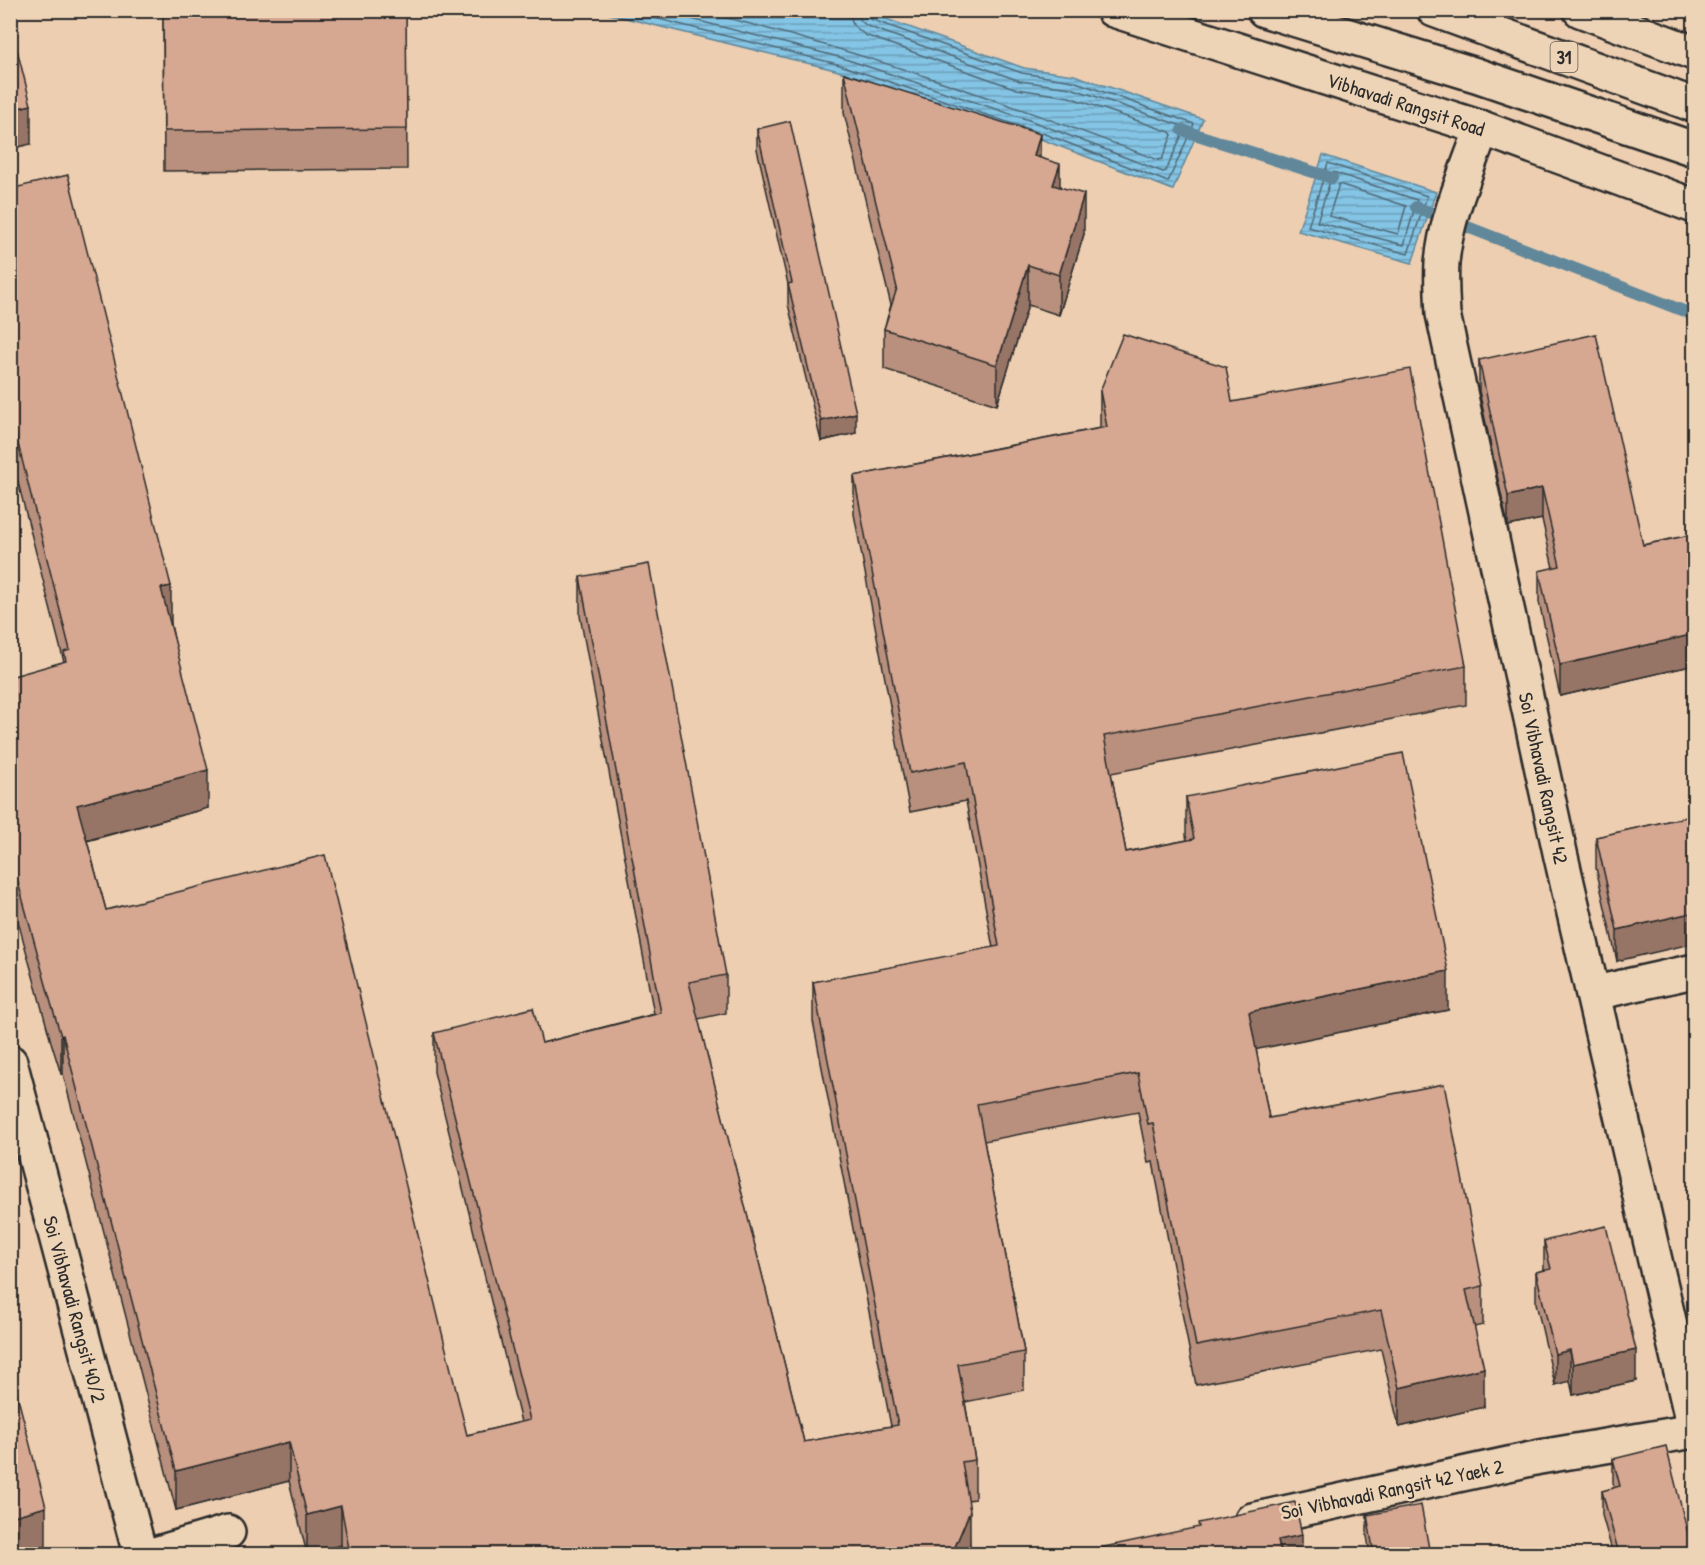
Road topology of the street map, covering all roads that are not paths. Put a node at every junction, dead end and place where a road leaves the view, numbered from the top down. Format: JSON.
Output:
{"nodes":[{"id":1,"x":1113,"y":10,"type":"edge"},
{"id":2,"x":1264,"y":10,"type":"edge"},
{"id":3,"x":1434,"y":10,"type":"edge"},
{"id":4,"x":1580,"y":10,"type":"edge"},
{"id":5,"x":1695,"y":53,"type":"edge"},
{"id":6,"x":1695,"y":105,"type":"edge"},
{"id":7,"x":1482,"y":128,"type":"junction"},
{"id":8,"x":1695,"y":149,"type":"edge"},
{"id":9,"x":1695,"y":206,"type":"edge"},
{"id":10,"x":1695,"y":971,"type":"edge"},
{"id":11,"x":1594,"y":993,"type":"junction"},
{"id":12,"x":10,"y":1062,"type":"edge"},
{"id":13,"x":1695,"y":1430,"type":"edge"},
{"id":14,"x":1218,"y":1527,"type":"edge"},
{"id":15,"x":228,"y":1532,"type":"dead end"},
{"id":16,"x":140,"y":1554,"type":"edge"},
{"id":17,"x":155,"y":1554,"type":"edge"}],
"edges":[{"from":1,"to":7,"type":"main road","name":"Vibhavadi Rangsit Road"},
{"from":2,"to":8,"type":"main road"},
{"from":3,"to":6,"type":"main road","number":"31"},
{"from":4,"to":5,"type":"main road"},
{"from":7,"to":9,"type":"main road","name":"Vibhavadi Rangsit Road"},
{"from":7,"to":11,"type":"main road","name":"Soi Vibhavadi Rangsit 42"},
{"from":10,"to":11,"type":"main road"},
{"from":11,"to":13,"type":"main road","name":"Soi Vibhavadi Rangsit 42"},
{"from":12,"to":16,"type":"main road","name":"Soi Vibhavadi Rangsit 40/2"},
{"from":13,"to":14,"type":"main road","name":"Soi Vibhavadi Rangsit 42 Yaek 2"},
{"from":15,"to":17,"type":"main road"}]}
